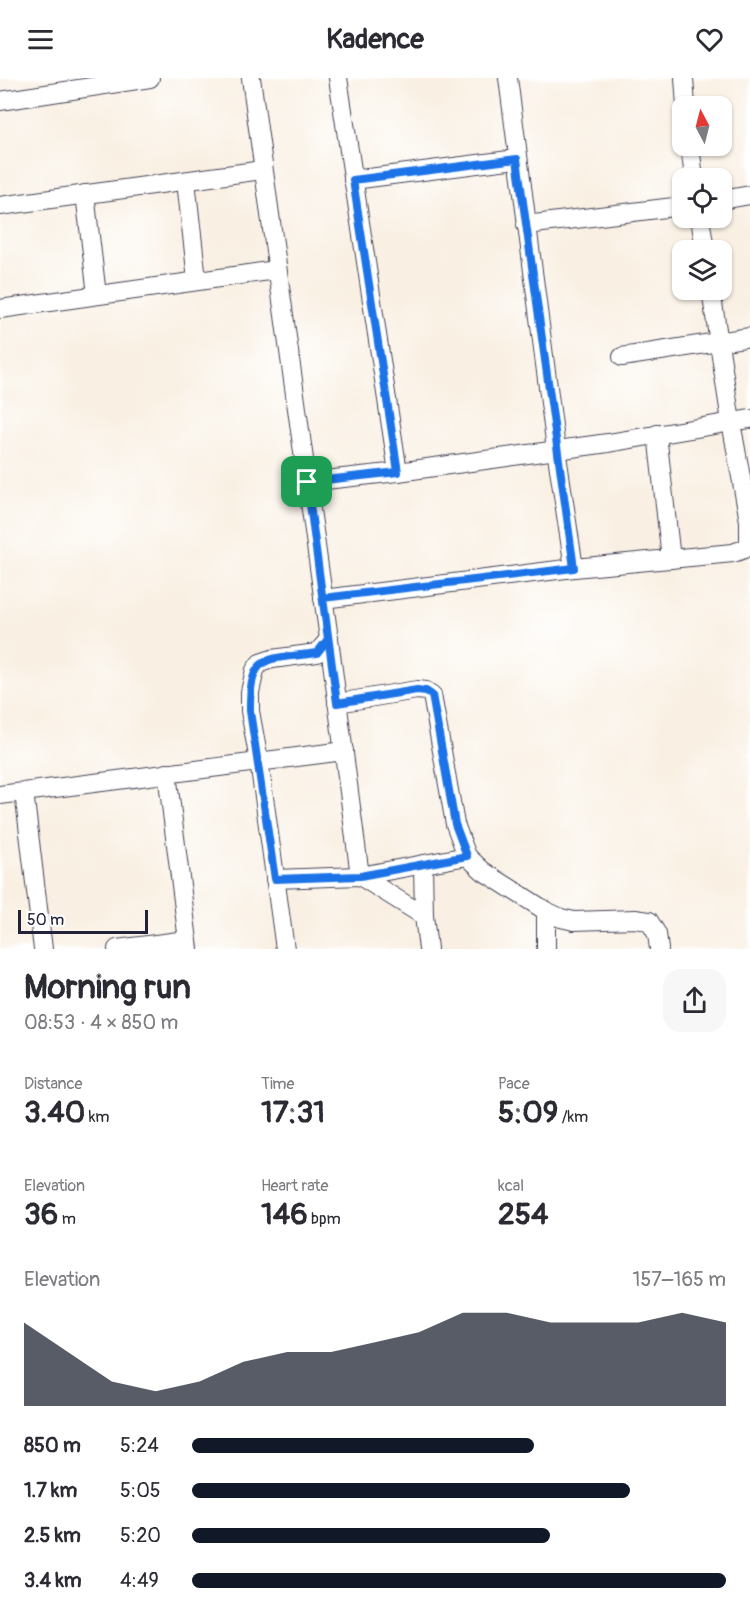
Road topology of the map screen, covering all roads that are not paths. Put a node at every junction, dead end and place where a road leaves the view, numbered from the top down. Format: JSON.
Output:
{"nodes":[{"id":1,"x":150,"y":78,"type":"edge"},
{"id":2,"x":251,"y":78,"type":"edge"},
{"id":3,"x":338,"y":78,"type":"edge"},
{"id":4,"x":508,"y":78,"type":"edge"},
{"id":5,"x":684,"y":78,"type":"edge"},
{"id":6,"x":78,"y":84,"type":"edge"},
{"id":7,"x":685,"y":96,"type":"edge"},
{"id":8,"x":0,"y":101,"type":"edge"},
{"id":9,"x":517,"y":159,"type":"junction"},
{"id":10,"x":263,"y":170,"type":"junction"},
{"id":11,"x":353,"y":180,"type":"junction"},
{"id":12,"x":186,"y":181,"type":"junction"},
{"id":13,"x":85,"y":194,"type":"junction"},
{"id":14,"x":750,"y":195,"type":"edge"},
{"id":15,"x":732,"y":198,"type":"edge"},
{"id":16,"x":0,"y":206,"type":"edge"},
{"id":17,"x":672,"y":207,"type":"edge"},
{"id":18,"x":526,"y":225,"type":"junction"},
{"id":19,"x":276,"y":270,"type":"junction"},
{"id":20,"x":197,"y":280,"type":"junction"},
{"id":21,"x":97,"y":295,"type":"junction"},
{"id":22,"x":713,"y":300,"type":"edge"},
{"id":23,"x":1,"y":305,"type":"edge"},
{"id":24,"x":750,"y":337,"type":"edge"},
{"id":25,"x":719,"y":342,"type":"junction"},
{"id":26,"x":622,"y":357,"type":"dead end"},
{"id":27,"x":750,"y":419,"type":"edge"},
{"id":28,"x":731,"y":422,"type":"junction"},
{"id":29,"x":657,"y":434,"type":"junction"},
{"id":30,"x":556,"y":449,"type":"junction"},
{"id":31,"x":398,"y":472,"type":"junction"},
{"id":32,"x":307,"y":482,"type":"junction"},
{"id":33,"x":671,"y":559,"type":"junction"},
{"id":34,"x":574,"y":568,"type":"junction"},
{"id":35,"x":323,"y":598,"type":"junction"},
{"id":36,"x":328,"y":639,"type":"junction"},
{"id":37,"x":337,"y":703,"type":"junction"},
{"id":38,"x":344,"y":751,"type":"junction"},
{"id":39,"x":259,"y":761,"type":"junction"},
{"id":40,"x":167,"y":773,"type":"junction"},
{"id":41,"x":24,"y":792,"type":"junction"},
{"id":42,"x":0,"y":795,"type":"edge"},
{"id":43,"x":467,"y":856,"type":"junction"},
{"id":44,"x":423,"y":864,"type":"junction"},
{"id":45,"x":360,"y":876,"type":"junction"},
{"id":46,"x":275,"y":879,"type":"junction"},
{"id":47,"x":546,"y":911,"type":"junction"},
{"id":48,"x":423,"y":916,"type":"junction"},
{"id":49,"x":188,"y":944,"type":"edge"},
{"id":50,"x":43,"y":949,"type":"edge"},
{"id":51,"x":117,"y":949,"type":"edge"},
{"id":52,"x":285,"y":949,"type":"edge"},
{"id":53,"x":428,"y":949,"type":"edge"},
{"id":54,"x":546,"y":949,"type":"edge"},
{"id":55,"x":659,"y":949,"type":"edge"}],
"edges":[{"from":1,"to":6,"type":"street"},
{"from":2,"to":10,"type":"street"},
{"from":3,"to":11,"type":"street"},
{"from":4,"to":9,"type":"street"},
{"from":5,"to":7,"type":"street"},
{"from":6,"to":8,"type":"street"},
{"from":9,"to":11,"type":"street"},
{"from":9,"to":18,"type":"street"},
{"from":10,"to":12,"type":"street"},
{"from":10,"to":19,"type":"street"},
{"from":11,"to":31,"type":"street"},
{"from":12,"to":13,"type":"street"},
{"from":12,"to":20,"type":"street"},
{"from":13,"to":16,"type":"street"},
{"from":13,"to":21,"type":"street"},
{"from":14,"to":15,"type":"street"},
{"from":17,"to":18,"type":"street"},
{"from":18,"to":30,"type":"street"},
{"from":19,"to":20,"type":"street"},
{"from":19,"to":32,"type":"street"},
{"from":20,"to":21,"type":"street"},
{"from":21,"to":23,"type":"street"},
{"from":22,"to":25,"type":"street"},
{"from":24,"to":25,"type":"street"},
{"from":25,"to":26,"type":"street"},
{"from":25,"to":28,"type":"street"},
{"from":27,"to":28,"type":"street"},
{"from":28,"to":29,"type":"street"},
{"from":28,"to":33,"type":"street"},
{"from":29,"to":30,"type":"street"},
{"from":29,"to":33,"type":"street"},
{"from":30,"to":31,"type":"street"},
{"from":30,"to":34,"type":"street"},
{"from":31,"to":32,"type":"street"},
{"from":32,"to":35,"type":"street"},
{"from":33,"to":34,"type":"street"},
{"from":34,"to":35,"type":"street"},
{"from":35,"to":36,"type":"street"},
{"from":36,"to":37,"type":"street"},
{"from":36,"to":39,"type":"street"},
{"from":37,"to":38,"type":"street"},
{"from":37,"to":43,"type":"street"},
{"from":38,"to":39,"type":"street"},
{"from":38,"to":45,"type":"street"},
{"from":39,"to":40,"type":"street"},
{"from":39,"to":46,"type":"street"},
{"from":40,"to":41,"type":"street"},
{"from":40,"to":49,"type":"street"},
{"from":41,"to":42,"type":"street"},
{"from":41,"to":50,"type":"street"},
{"from":43,"to":44,"type":"street"},
{"from":43,"to":47,"type":"street"},
{"from":44,"to":45,"type":"street"},
{"from":44,"to":48,"type":"street"},
{"from":45,"to":46,"type":"street"},
{"from":45,"to":48,"type":"street"},
{"from":46,"to":52,"type":"street"},
{"from":47,"to":54,"type":"street"},
{"from":47,"to":55,"type":"street"},
{"from":48,"to":53,"type":"street"},
{"from":49,"to":51,"type":"street"}]}
